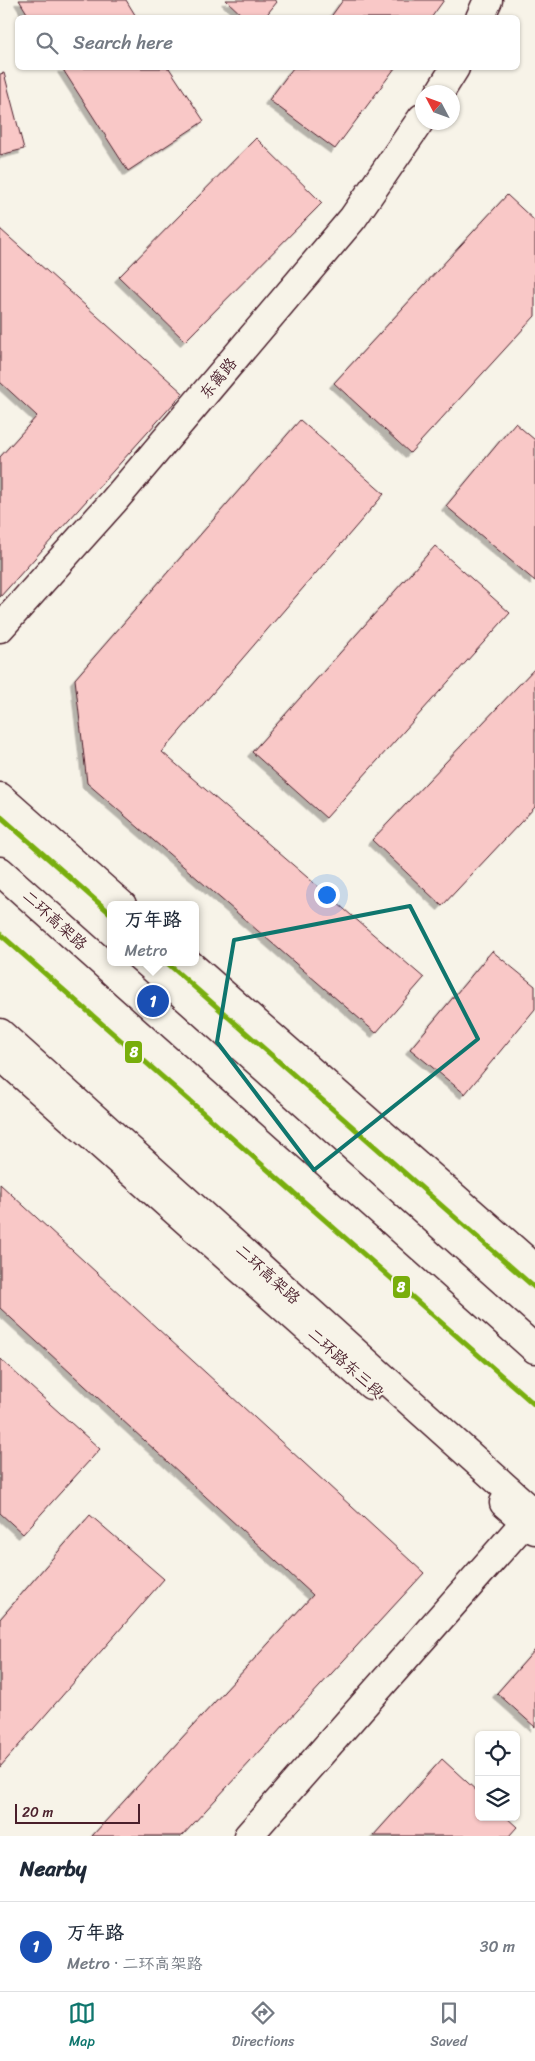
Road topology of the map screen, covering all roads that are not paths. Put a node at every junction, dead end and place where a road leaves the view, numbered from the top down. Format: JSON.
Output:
{"nodes":[{"id":1,"x":488,"y":0,"type":"edge"},
{"id":2,"x":481,"y":15,"type":"edge"},
{"id":3,"x":454,"y":70,"type":"edge"},
{"id":4,"x":444,"y":85,"type":"edge"},
{"id":5,"x":415,"y":128,"type":"edge"},
{"id":6,"x":0,"y":628,"type":"edge"},
{"id":7,"x":0,"y":797,"type":"edge"},
{"id":8,"x":0,"y":859,"type":"edge"},
{"id":9,"x":0,"y":871,"type":"edge"},
{"id":10,"x":117,"y":901,"type":"edge"},
{"id":11,"x":107,"y":953,"type":"edge"},
{"id":12,"x":123,"y":966,"type":"edge"},
{"id":13,"x":193,"y":966,"type":"edge"},
{"id":14,"x":0,"y":1033,"type":"edge"},
{"id":15,"x":0,"y":1056,"type":"edge"},
{"id":16,"x":535,"y":1268,"type":"edge"},
{"id":17,"x":535,"y":1331,"type":"edge"},
{"id":18,"x":535,"y":1349,"type":"edge"},
{"id":19,"x":532,"y":1522,"type":"edge"},
{"id":20,"x":248,"y":1836,"type":"edge"}],
"edges":[{"from":1,"to":2,"type":"main road"},
{"from":3,"to":4,"type":"main road"},
{"from":5,"to":6,"type":"main road","name":"东篱路"},
{"from":7,"to":10,"type":"main road"},
{"from":8,"to":11,"type":"main road"},
{"from":9,"to":18,"type":"main road","name":"二环高架路"},
{"from":12,"to":17,"type":"main road"},
{"from":13,"to":16,"type":"main road"},
{"from":14,"to":19,"type":"main road","name":"二环高架路"},
{"from":15,"to":19,"type":"main road","name":"二环路东三段"},
{"from":19,"to":20,"type":"main road"}]}
